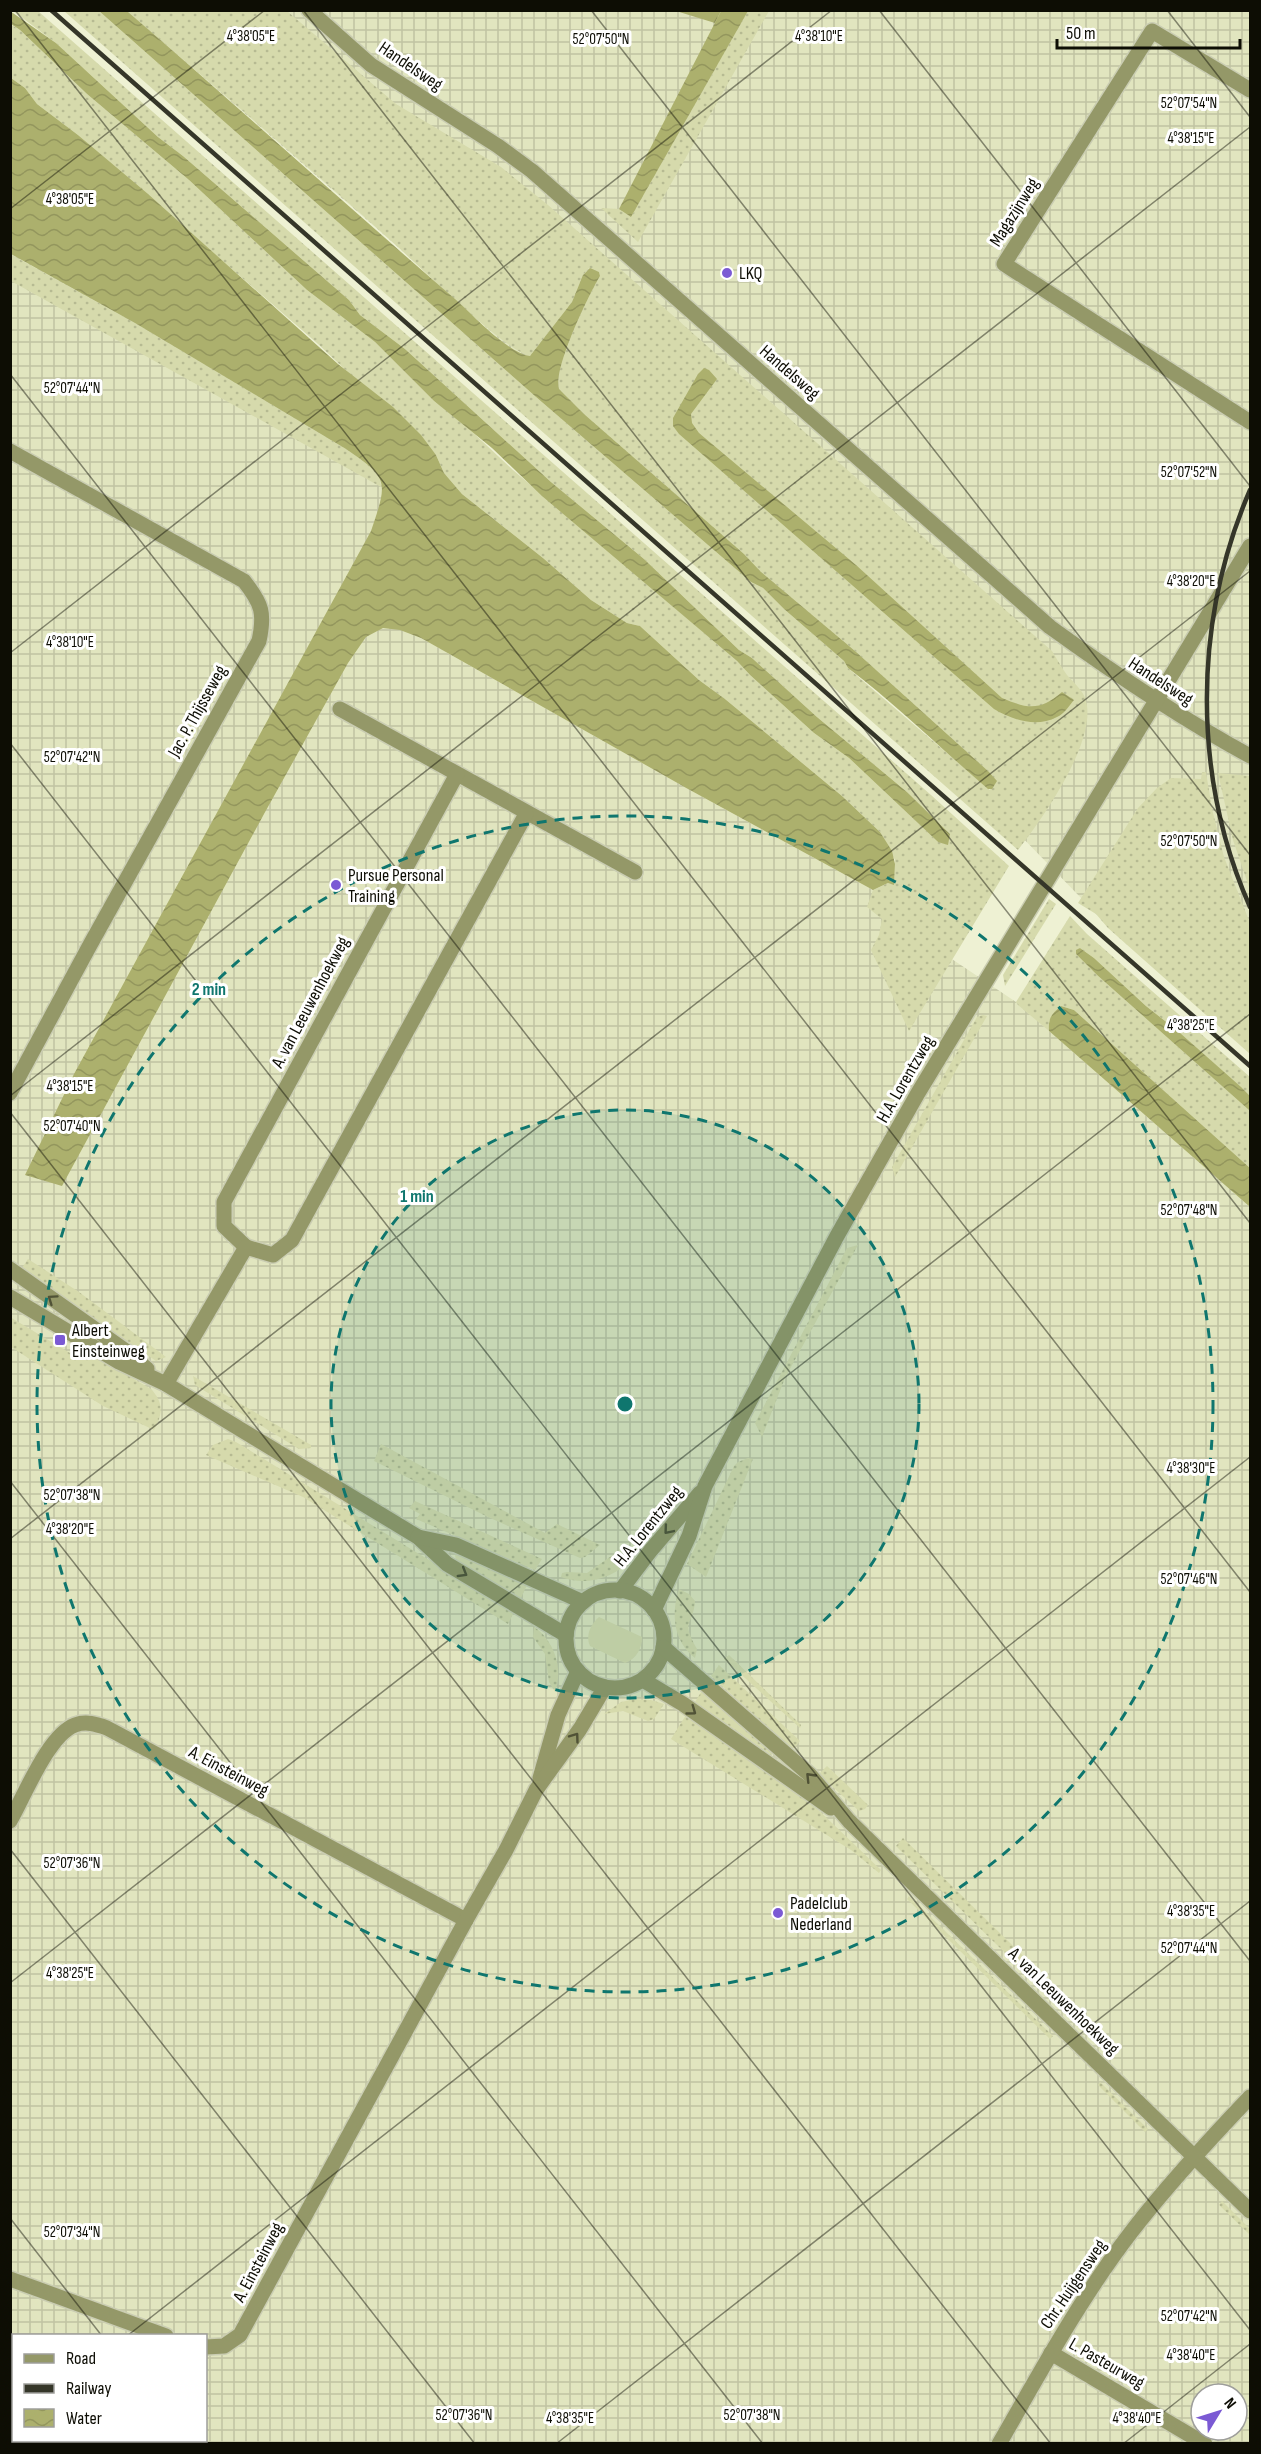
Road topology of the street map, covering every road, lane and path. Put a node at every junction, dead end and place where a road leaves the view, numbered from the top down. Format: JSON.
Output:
{"nodes":[{"id":1,"x":309,"y":10,"type":"edge"},
{"id":2,"x":1251,"y":90,"type":"edge"},
{"id":3,"x":1251,"y":422,"type":"edge"},
{"id":4,"x":10,"y":451,"type":"edge"},
{"id":5,"x":1251,"y":546,"type":"edge"},
{"id":6,"x":1156,"y":701,"type":"junction"},
{"id":7,"x":340,"y":709,"type":"dead end"},
{"id":8,"x":1251,"y":756,"type":"edge"},
{"id":9,"x":457,"y":774,"type":"junction"},
{"id":10,"x":526,"y":814,"type":"junction"},
{"id":11,"x":635,"y":872,"type":"dead end"},
{"id":12,"x":10,"y":1093,"type":"edge"},
{"id":13,"x":246,"y":1247,"type":"junction"},
{"id":14,"x":10,"y":1269,"type":"edge"},
{"id":15,"x":10,"y":1297,"type":"edge"},
{"id":16,"x":166,"y":1384,"type":"junction"},
{"id":17,"x":705,"y":1486,"type":"junction"},
{"id":18,"x":418,"y":1537,"type":"junction"},
{"id":19,"x":621,"y":1591,"type":"junction"},
{"id":20,"x":583,"y":1602,"type":"junction"},
{"id":21,"x":654,"y":1610,"type":"junction"},
{"id":22,"x":566,"y":1635,"type":"junction"},
{"id":23,"x":663,"y":1647,"type":"junction"},
{"id":24,"x":578,"y":1671,"type":"junction"},
{"id":25,"x":643,"y":1680,"type":"junction"},
{"id":26,"x":605,"y":1688,"type":"junction"},
{"id":27,"x":536,"y":1790,"type":"junction"},
{"id":28,"x":10,"y":1821,"type":"edge"},
{"id":29,"x":849,"y":1821,"type":"junction"},
{"id":30,"x":466,"y":1920,"type":"junction"},
{"id":31,"x":1251,"y":2097,"type":"edge"},
{"id":32,"x":1195,"y":2156,"type":"junction"},
{"id":33,"x":1251,"y":2211,"type":"edge"},
{"id":34,"x":10,"y":2279,"type":"edge"},
{"id":35,"x":161,"y":2334,"type":"edge"},
{"id":36,"x":207,"y":2347,"type":"edge"},
{"id":37,"x":1051,"y":2353,"type":"junction"},
{"id":38,"x":999,"y":2444,"type":"edge"},
{"id":39,"x":1205,"y":2444,"type":"edge"}],
"edges":[{"from":1,"to":6,"type":"street","name":"Handelsweg"},
{"from":2,"to":3,"type":"street","name":"Magazijnweg"},
{"from":4,"to":12,"type":"street","name":"Jac. P. Thijsseweg"},
{"from":5,"to":6,"type":"street"},
{"from":6,"to":8,"type":"street","name":"Handelsweg"},
{"from":6,"to":17,"type":"street","name":"H.A. Lorentzweg"},
{"from":7,"to":9,"type":"street"},
{"from":9,"to":10,"type":"street"},
{"from":9,"to":13,"type":"street","name":"A. van Leeuwenhoekweg"},
{"from":10,"to":11,"type":"street"},
{"from":10,"to":13,"type":"street"},
{"from":13,"to":16,"type":"street"},
{"from":16,"to":14,"type":"street","one_way":true},
{"from":15,"to":16,"type":"street"},
{"from":16,"to":18,"type":"street"},
{"from":17,"to":19,"type":"street","name":"H.A. Lorentzweg","one_way":true},
{"from":17,"to":21,"type":"street","name":"H.A. Lorentzweg"},
{"from":18,"to":20,"type":"street"},
{"from":18,"to":22,"type":"street","one_way":true},
{"from":19,"to":20,"type":"street"},
{"from":19,"to":21,"type":"street"},
{"from":20,"to":22,"type":"street"},
{"from":21,"to":23,"type":"street"},
{"from":22,"to":24,"type":"street"},
{"from":23,"to":25,"type":"street"},
{"from":29,"to":23,"type":"street","name":"A. van Leeuwenhoekweg","one_way":true},
{"from":24,"to":26,"type":"street"},
{"from":24,"to":27,"type":"street","name":"A. Einsteinweg"},
{"from":25,"to":26,"type":"street"},
{"from":25,"to":29,"type":"street","name":"A. van Leeuwenhoekweg","one_way":true},
{"from":27,"to":26,"type":"street","name":"A. Einsteinweg","one_way":true},
{"from":27,"to":30,"type":"street","name":"A. Einsteinweg"},
{"from":28,"to":30,"type":"street","name":"A. Einsteinweg"},
{"from":29,"to":32,"type":"street","name":"A. van Leeuwenhoekweg"},
{"from":30,"to":36,"type":"street","name":"A. Einsteinweg"},
{"from":31,"to":32,"type":"street","name":"Chr. Huijgensweg"},
{"from":32,"to":33,"type":"street","name":"A. van Leeuwenhoekweg"},
{"from":32,"to":37,"type":"street","name":"Chr. Huijgensweg"},
{"from":34,"to":35,"type":"street"},
{"from":37,"to":38,"type":"street","name":"Chr. Huijgensweg"},
{"from":37,"to":39,"type":"street","name":"L. Pasteurweg"}]}
